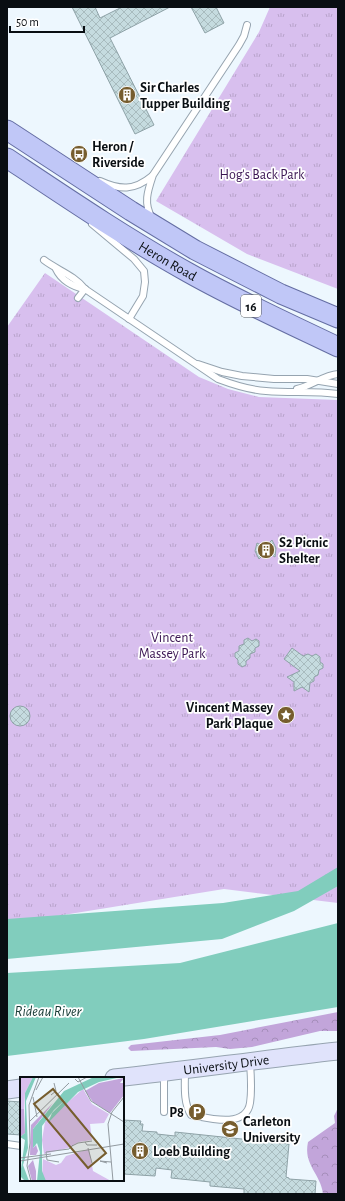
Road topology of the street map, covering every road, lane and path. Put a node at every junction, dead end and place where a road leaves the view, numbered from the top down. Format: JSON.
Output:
{"nodes":[{"id":1,"x":247,"y":25,"type":"dead end"},
{"id":2,"x":7,"y":130,"type":"edge"},
{"id":3,"x":7,"y":158,"type":"edge"},
{"id":4,"x":56,"y":162,"type":"junction"},
{"id":5,"x":25,"y":170,"type":"junction"},
{"id":6,"x":153,"y":175,"type":"junction"},
{"id":7,"x":80,"y":214,"type":"dead end"},
{"id":8,"x":86,"y":219,"type":"dead end"},
{"id":9,"x":159,"y":229,"type":"junction"},
{"id":10,"x":44,"y":260,"type":"dead end"},
{"id":11,"x":85,"y":289,"type":"junction"},
{"id":12,"x":78,"y":298,"type":"dead end"},
{"id":13,"x":337,"y":318,"type":"edge"},
{"id":14,"x":129,"y":319,"type":"junction"},
{"id":15,"x":338,"y":348,"type":"edge"},
{"id":16,"x":184,"y":357,"type":"junction"},
{"id":17,"x":338,"y":374,"type":"edge"},
{"id":18,"x":321,"y":380,"type":"junction"},
{"id":19,"x":338,"y":384,"type":"edge"},
{"id":20,"x":288,"y":391,"type":"junction"},
{"id":21,"x":338,"y":394,"type":"edge"},
{"id":22,"x":338,"y":1051,"type":"edge"},
{"id":23,"x":250,"y":1061,"type":"junction"},
{"id":24,"x":185,"y":1069,"type":"junction"},
{"id":25,"x":164,"y":1073,"type":"junction"},
{"id":26,"x":124,"y":1077,"type":"edge"},
{"id":27,"x":20,"y":1088,"type":"edge"},
{"id":28,"x":7,"y":1090,"type":"edge"},
{"id":29,"x":164,"y":1112,"type":"dead end"},
{"id":30,"x":7,"y":1144,"type":"edge"},
{"id":31,"x":20,"y":1146,"type":"edge"}],
"edges":[{"from":1,"to":6,"type":"lane"},
{"from":2,"to":4,"type":"main road","name":"Heron Road","number":"16"},
{"from":3,"to":5,"type":"main road","name":"Heron Road","number":"16"},
{"from":4,"to":6,"type":"lane"},
{"from":4,"to":9,"type":"main road","name":"Heron Road","number":"16"},
{"from":5,"to":7,"type":"lane"},
{"from":5,"to":15,"type":"main road","name":"Heron Road","number":"16"},
{"from":6,"to":9,"type":"lane"},
{"from":8,"to":14,"type":"lane"},
{"from":9,"to":13,"type":"main road","name":"Heron Road","number":"16"},
{"from":10,"to":11,"type":"lane"},
{"from":11,"to":12,"type":"lane"},
{"from":11,"to":14,"type":"lane"},
{"from":14,"to":16,"type":"lane"},
{"from":16,"to":18,"type":"lane"},
{"from":16,"to":20,"type":"lane"},
{"from":17,"to":18,"type":"lane"},
{"from":18,"to":19,"type":"lane"},
{"from":18,"to":20,"type":"lane"},
{"from":20,"to":21,"type":"lane"},
{"from":22,"to":23,"type":"street","name":"University Drive"},
{"from":23,"to":24,"type":"street","name":"University Drive"},
{"from":23,"to":24,"type":"lane"},
{"from":24,"to":25,"type":"street","name":"University Drive"},
{"from":25,"to":26,"type":"street","name":"University Drive"},
{"from":25,"to":29,"type":"lane"},
{"from":27,"to":28,"type":"street"},
{"from":30,"to":31,"type":"lane"}]}
